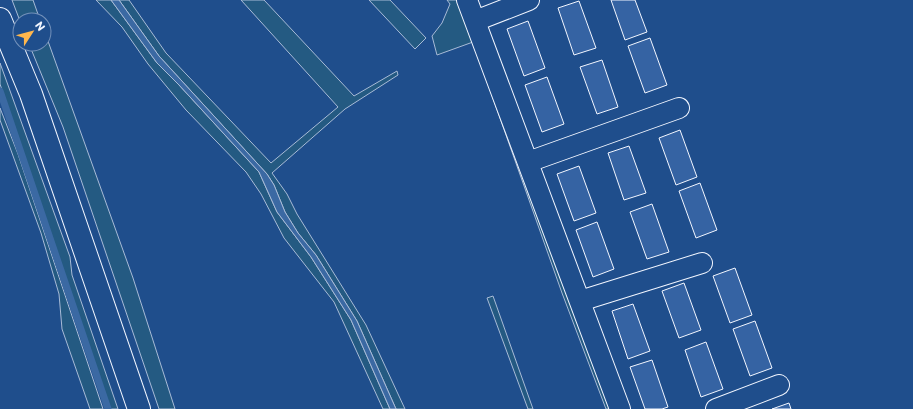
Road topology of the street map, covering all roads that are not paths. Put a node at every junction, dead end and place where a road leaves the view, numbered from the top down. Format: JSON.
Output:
{"nodes":[{"id":1,"x":467,"y":0,"type":"edge"},
{"id":2,"x":529,"y":0,"type":"edge"},
{"id":3,"x":0,"y":20,"type":"edge"},
{"id":4,"x":475,"y":21,"type":"junction"},
{"id":5,"x":679,"y":108,"type":"dead end"},
{"id":6,"x":528,"y":162,"type":"junction"},
{"id":7,"x":702,"y":263,"type":"dead end"},
{"id":8,"x":580,"y":301,"type":"junction"},
{"id":9,"x":779,"y":385,"type":"dead end"},
{"id":10,"x":139,"y":409,"type":"edge"},
{"id":11,"x":620,"y":409,"type":"edge"},
{"id":12,"x":716,"y":409,"type":"edge"}],
"edges":[{"from":1,"to":4,"type":"street"},
{"from":2,"to":4,"type":"street"},
{"from":3,"to":10,"type":"main road"},
{"from":4,"to":6,"type":"street"},
{"from":5,"to":6,"type":"street"},
{"from":6,"to":8,"type":"street"},
{"from":7,"to":8,"type":"street"},
{"from":8,"to":11,"type":"street"},
{"from":9,"to":12,"type":"street"}]}
